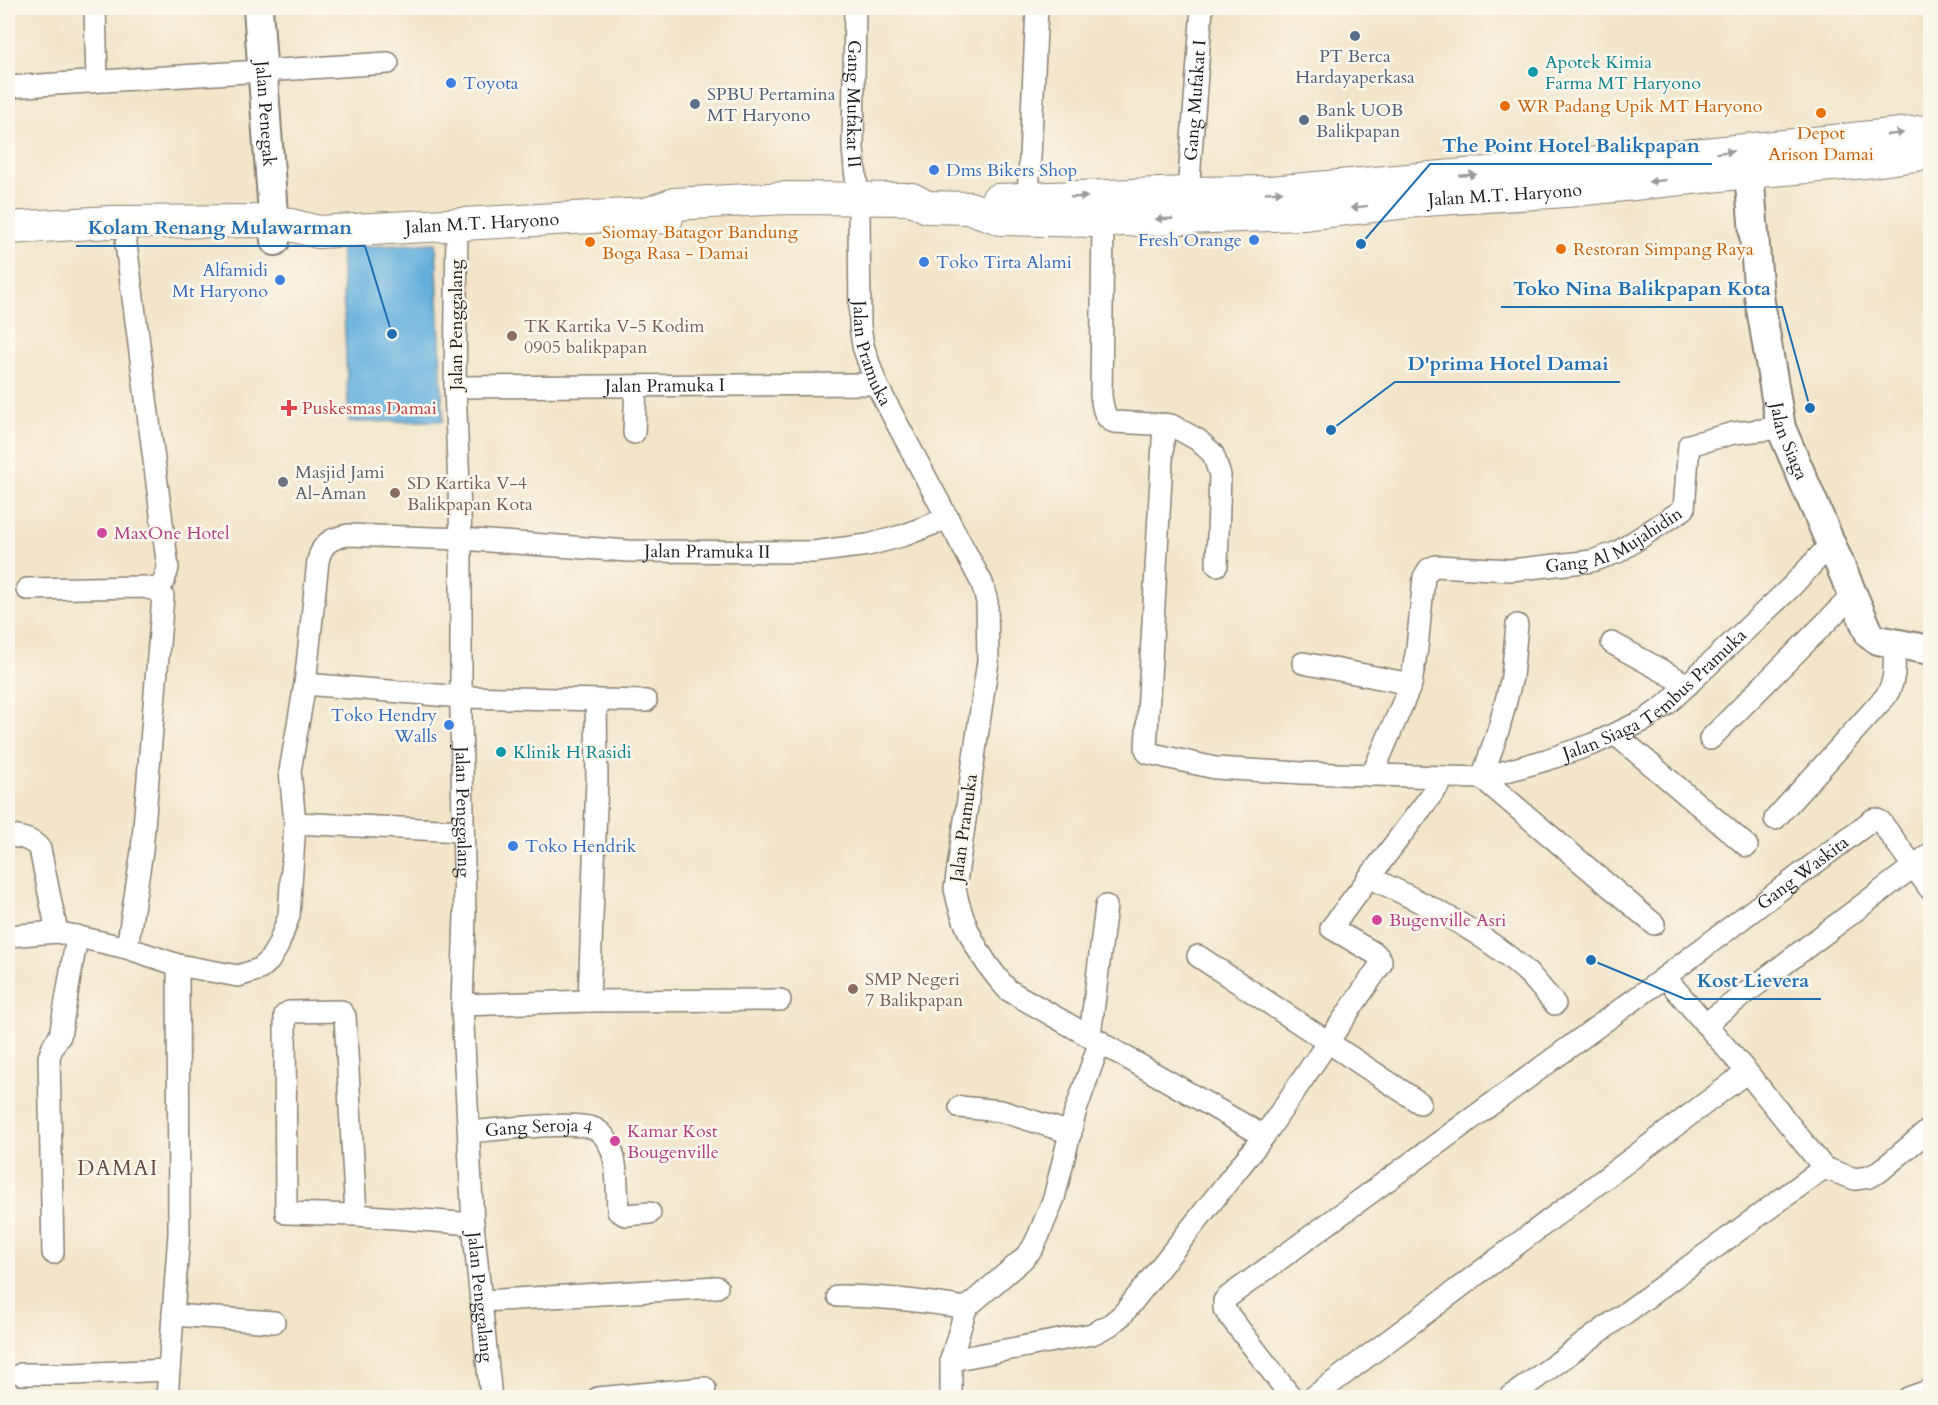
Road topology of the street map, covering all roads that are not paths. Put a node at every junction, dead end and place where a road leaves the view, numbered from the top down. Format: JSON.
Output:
{"nodes":[{"id":1,"x":95,"y":8,"type":"edge"},
{"id":2,"x":258,"y":8,"type":"edge"},
{"id":3,"x":855,"y":8,"type":"edge"},
{"id":4,"x":1037,"y":8,"type":"edge"},
{"id":5,"x":1202,"y":8,"type":"edge"},
{"id":6,"x":388,"y":63,"type":"dead end"},
{"id":7,"x":261,"y":71,"type":"junction"},
{"id":8,"x":97,"y":80,"type":"junction"},
{"id":9,"x":8,"y":87,"type":"edge"},
{"id":10,"x":1930,"y":131,"type":"edge"},
{"id":11,"x":1930,"y":153,"type":"edge"},
{"id":12,"x":1749,"y":172,"type":"junction"},
{"id":13,"x":1188,"y":193,"type":"junction"},
{"id":14,"x":1028,"y":199,"type":"junction"},
{"id":15,"x":859,"y":206,"type":"junction"},
{"id":16,"x":970,"y":208,"type":"junction"},
{"id":17,"x":1103,"y":221,"type":"junction"},
{"id":18,"x":457,"y":224,"type":"junction"},
{"id":19,"x":8,"y":228,"type":"edge"},
{"id":20,"x":275,"y":231,"type":"junction"},
{"id":21,"x":126,"y":243,"type":"junction"},
{"id":22,"x":8,"y":246,"type":"edge"},
{"id":23,"x":876,"y":384,"type":"junction"},
{"id":24,"x":636,"y":386,"type":"junction"},
{"id":25,"x":455,"y":387,"type":"junction"},
{"id":26,"x":1164,"y":424,"type":"junction"},
{"id":27,"x":1781,"y":428,"type":"junction"},
{"id":28,"x":634,"y":433,"type":"dead end"},
{"id":29,"x":948,"y":518,"type":"junction"},
{"id":30,"x":461,"y":539,"type":"junction"},
{"id":31,"x":1830,"y":546,"type":"junction"},
{"id":32,"x":1216,"y":565,"type":"dead end"},
{"id":33,"x":27,"y":589,"type":"dead end"},
{"id":34,"x":157,"y":590,"type":"junction"},
{"id":35,"x":1852,"y":596,"type":"junction"},
{"id":36,"x":1517,"y":625,"type":"dead end"},
{"id":37,"x":1612,"y":643,"type":"dead end"},
{"id":38,"x":1894,"y":644,"type":"junction"},
{"id":39,"x":1930,"y":650,"type":"edge"},
{"id":40,"x":1303,"y":663,"type":"dead end"},
{"id":41,"x":305,"y":684,"type":"junction"},
{"id":42,"x":1411,"y":684,"type":"junction"},
{"id":43,"x":1688,"y":685,"type":"junction"},
{"id":44,"x":461,"y":697,"type":"junction"},
{"id":45,"x":596,"y":700,"type":"junction"},
{"id":46,"x":646,"y":701,"type":"dead end"},
{"id":47,"x":1615,"y":734,"type":"junction"},
{"id":48,"x":1710,"y":739,"type":"dead end"},
{"id":49,"x":1372,"y":775,"type":"junction"},
{"id":50,"x":1445,"y":777,"type":"junction"},
{"id":51,"x":1482,"y":778,"type":"junction"},
{"id":52,"x":1775,"y":819,"type":"dead end"},
{"id":53,"x":295,"y":823,"type":"junction"},
{"id":54,"x":462,"y":831,"type":"junction"},
{"id":55,"x":8,"y":835,"type":"edge"},
{"id":56,"x":1746,"y":846,"type":"dead end"},
{"id":57,"x":1922,"y":860,"type":"edge"},
{"id":58,"x":1369,"y":877,"type":"junction"},
{"id":59,"x":1930,"y":890,"type":"edge"},
{"id":60,"x":1106,"y":906,"type":"dead end"},
{"id":61,"x":1654,"y":924,"type":"dead end"},
{"id":62,"x":67,"y":934,"type":"junction"},
{"id":63,"x":8,"y":936,"type":"edge"},
{"id":64,"x":127,"y":948,"type":"junction"},
{"id":65,"x":1198,"y":956,"type":"dead end"},
{"id":66,"x":178,"y":966,"type":"junction"},
{"id":67,"x":1665,"y":977,"type":"junction"},
{"id":68,"x":780,"y":1000,"type":"dead end"},
{"id":69,"x":589,"y":1001,"type":"junction"},
{"id":70,"x":1555,"y":1004,"type":"dead end"},
{"id":71,"x":462,"y":1005,"type":"junction"},
{"id":72,"x":1705,"y":1024,"type":"junction"},
{"id":73,"x":1095,"y":1039,"type":"junction"},
{"id":74,"x":1328,"y":1043,"type":"junction"},
{"id":75,"x":1747,"y":1072,"type":"junction"},
{"id":76,"x":1420,"y":1103,"type":"dead end"},
{"id":77,"x":960,"y":1107,"type":"dead end"},
{"id":78,"x":1930,"y":1129,"type":"edge"},
{"id":79,"x":469,"y":1132,"type":"junction"},
{"id":80,"x":1071,"y":1133,"type":"junction"},
{"id":81,"x":1264,"y":1136,"type":"junction"},
{"id":82,"x":1824,"y":1168,"type":"junction"},
{"id":83,"x":650,"y":1213,"type":"dead end"},
{"id":84,"x":356,"y":1215,"type":"junction"},
{"id":85,"x":473,"y":1224,"type":"junction"},
{"id":86,"x":53,"y":1253,"type":"dead end"},
{"id":87,"x":717,"y":1287,"type":"dead end"},
{"id":88,"x":838,"y":1296,"type":"dead end"},
{"id":89,"x":482,"y":1301,"type":"junction"},
{"id":90,"x":966,"y":1308,"type":"junction"},
{"id":91,"x":173,"y":1315,"type":"junction"},
{"id":92,"x":274,"y":1322,"type":"dead end"},
{"id":93,"x":951,"y":1360,"type":"junction"},
{"id":94,"x":169,"y":1370,"type":"junction"},
{"id":95,"x":21,"y":1374,"type":"dead end"},
{"id":96,"x":705,"y":1388,"type":"dead end"},
{"id":97,"x":1930,"y":1390,"type":"edge"},
{"id":98,"x":167,"y":1398,"type":"edge"},
{"id":99,"x":490,"y":1398,"type":"edge"},
{"id":100,"x":598,"y":1398,"type":"edge"},
{"id":101,"x":951,"y":1398,"type":"edge"},
{"id":102,"x":1292,"y":1398,"type":"edge"},
{"id":103,"x":1312,"y":1398,"type":"edge"},
{"id":104,"x":1509,"y":1398,"type":"edge"},
{"id":105,"x":1908,"y":1398,"type":"edge"}],
"edges":[{"from":1,"to":8,"type":"street"},
{"from":2,"to":7,"type":"street","name":"Jalan Penegak"},
{"from":3,"to":15,"type":"street","name":"Gang Mufakat II"},
{"from":4,"to":14,"type":"street"},
{"from":5,"to":13,"type":"street","name":"Gang Mufakat I"},
{"from":6,"to":7,"type":"street"},
{"from":7,"to":8,"type":"street"},
{"from":7,"to":20,"type":"street","name":"Jalan Penegak"},
{"from":8,"to":9,"type":"street"},
{"from":13,"to":10,"type":"main road","name":"Jalan M.T. Haryono","one_way":true},
{"from":11,"to":12,"type":"main road","name":"Jalan M.T. Haryono"},
{"from":12,"to":17,"type":"main road","name":"Jalan M.T. Haryono","one_way":true},
{"from":12,"to":27,"type":"street","name":"Jalan Siaga"},
{"from":14,"to":13,"type":"main road","name":"Jalan M.T. Haryono","one_way":true},
{"from":14,"to":16,"type":"main road","name":"Jalan M.T. Haryono"},
{"from":15,"to":16,"type":"main road","name":"Jalan M.T. Haryono"},
{"from":15,"to":18,"type":"main road","name":"Jalan M.T. Haryono"},
{"from":15,"to":23,"type":"street","name":"Jalan Pramuka"},
{"from":16,"to":17,"type":"main road","name":"Jalan M.T. Haryono"},
{"from":17,"to":26,"type":"street"},
{"from":18,"to":20,"type":"main road","name":"Jalan M.T. Haryono"},
{"from":18,"to":25,"type":"street","name":"Jalan Penggalang"},
{"from":19,"to":20,"type":"main road","name":"Jalan M.T. Haryono"},
{"from":20,"to":21,"type":"main road","name":"Jalan M.T. Haryono"},
{"from":21,"to":22,"type":"main road","name":"Jalan M.T. Haryono"},
{"from":21,"to":34,"type":"street"},
{"from":23,"to":24,"type":"street","name":"Jalan Pramuka I"},
{"from":23,"to":29,"type":"street","name":"Jalan Pramuka"},
{"from":24,"to":25,"type":"street","name":"Jalan Pramuka I"},
{"from":24,"to":28,"type":"street"},
{"from":25,"to":30,"type":"street","name":"Jalan Penggalang"},
{"from":26,"to":32,"type":"street"},
{"from":26,"to":49,"type":"street","name":"Jalan Siaga Tembus Pramuka"},
{"from":27,"to":31,"type":"street","name":"Jalan Siaga"},
{"from":27,"to":42,"type":"street","name":"Gang Al Mujahidin"},
{"from":29,"to":30,"type":"street","name":"Jalan Pramuka II"},
{"from":29,"to":73,"type":"street","name":"Jalan Pramuka"},
{"from":30,"to":41,"type":"street","name":"Jalan Pramuka II"},
{"from":30,"to":44,"type":"street","name":"Jalan Penggalang"},
{"from":31,"to":35,"type":"street","name":"Jalan Siaga"},
{"from":31,"to":43,"type":"street","name":"Jalan Siaga Tembus Pramuka"},
{"from":33,"to":34,"type":"street"},
{"from":34,"to":64,"type":"street"},
{"from":35,"to":38,"type":"street","name":"Jalan Siaga"},
{"from":35,"to":48,"type":"street"},
{"from":36,"to":51,"type":"street"},
{"from":37,"to":43,"type":"street"},
{"from":38,"to":39,"type":"street","name":"Jalan Siaga"},
{"from":38,"to":52,"type":"street"},
{"from":40,"to":42,"type":"street"},
{"from":41,"to":44,"type":"street"},
{"from":41,"to":53,"type":"street"},
{"from":42,"to":49,"type":"street"},
{"from":43,"to":47,"type":"street","name":"Jalan Siaga Tembus Pramuka"},
{"from":44,"to":45,"type":"street"},
{"from":44,"to":54,"type":"street","name":"Jalan Penggalang"},
{"from":45,"to":46,"type":"street"},
{"from":45,"to":69,"type":"street"},
{"from":47,"to":51,"type":"street","name":"Jalan Siaga Tembus Pramuka"},
{"from":47,"to":56,"type":"street"},
{"from":49,"to":50,"type":"street","name":"Jalan Siaga Tembus Pramuka"},
{"from":50,"to":51,"type":"street","name":"Jalan Siaga Tembus Pramuka"},
{"from":50,"to":58,"type":"street"},
{"from":51,"to":61,"type":"street"},
{"from":53,"to":54,"type":"street"},
{"from":53,"to":66,"type":"street"},
{"from":54,"to":71,"type":"street","name":"Jalan Penggalang"},
{"from":55,"to":62,"type":"street"},
{"from":57,"to":59,"type":"street"},
{"from":57,"to":67,"type":"street","name":"Gang Waskita"},
{"from":57,"to":72,"type":"street"},
{"from":58,"to":70,"type":"street"},
{"from":58,"to":74,"type":"street"},
{"from":60,"to":73,"type":"street"},
{"from":62,"to":63,"type":"street"},
{"from":62,"to":64,"type":"street"},
{"from":62,"to":86,"type":"street"},
{"from":64,"to":66,"type":"street"},
{"from":65,"to":74,"type":"street"},
{"from":66,"to":91,"type":"street"},
{"from":67,"to":72,"type":"street"},
{"from":67,"to":102,"type":"street"},
{"from":68,"to":69,"type":"street"},
{"from":69,"to":71,"type":"street"},
{"from":71,"to":79,"type":"street","name":"Jalan Penggalang"},
{"from":72,"to":75,"type":"street"},
{"from":73,"to":80,"type":"street"},
{"from":73,"to":81,"type":"street","name":"Jalan Pramuka"},
{"from":74,"to":76,"type":"street"},
{"from":74,"to":81,"type":"street"},
{"from":75,"to":82,"type":"street"},
{"from":75,"to":103,"type":"street"},
{"from":77,"to":80,"type":"street"},
{"from":78,"to":82,"type":"street"},
{"from":79,"to":83,"type":"street","name":"Gang Seroja 4"},
{"from":79,"to":85,"type":"street","name":"Jalan Penggalang"},
{"from":80,"to":90,"type":"street"},
{"from":81,"to":93,"type":"street"},
{"from":82,"to":104,"type":"street"},
{"from":84,"to":84,"type":"street"},
{"from":84,"to":85,"type":"street"},
{"from":85,"to":89,"type":"street","name":"Jalan Penggalang"},
{"from":87,"to":89,"type":"street"},
{"from":88,"to":90,"type":"street"},
{"from":89,"to":99,"type":"street","name":"Jalan Penggalang"},
{"from":90,"to":93,"type":"street"},
{"from":91,"to":92,"type":"street"},
{"from":91,"to":94,"type":"street"},
{"from":93,"to":101,"type":"street"},
{"from":94,"to":95,"type":"street"},
{"from":94,"to":98,"type":"street"},
{"from":96,"to":100,"type":"street"},
{"from":97,"to":105,"type":"street"}]}
